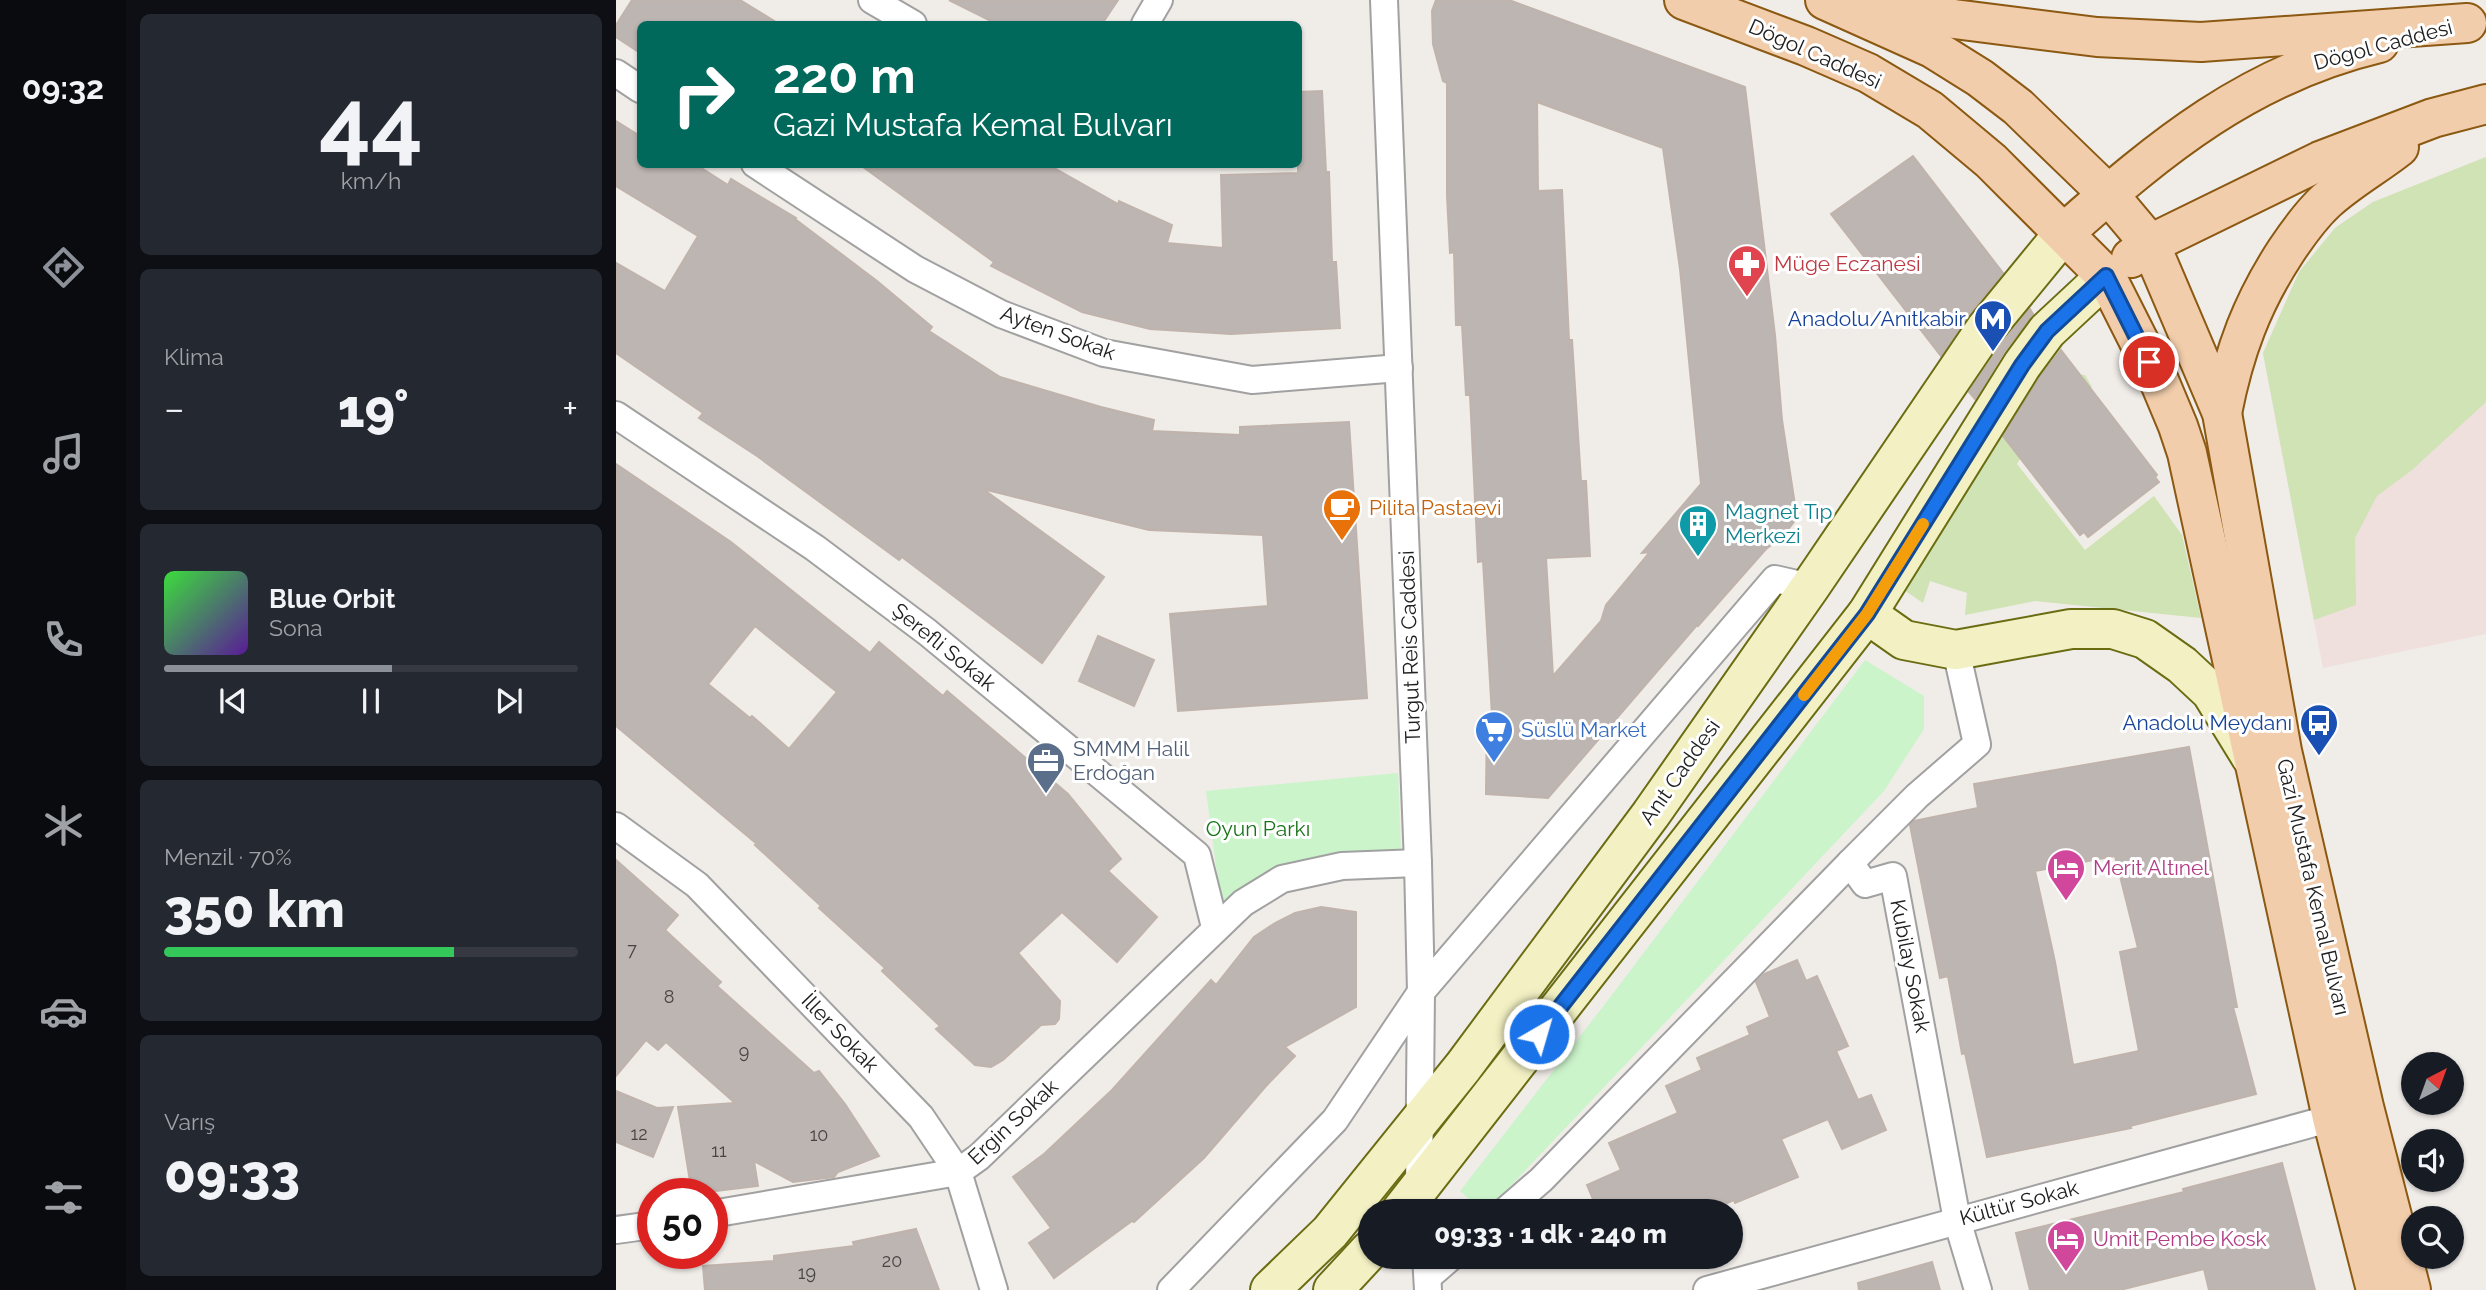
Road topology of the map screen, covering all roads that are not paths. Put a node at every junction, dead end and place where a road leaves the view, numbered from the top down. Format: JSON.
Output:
{"nodes":[{"id":1,"x":872,"y":0,"type":"edge"},
{"id":2,"x":1159,"y":0,"type":"edge"},
{"id":3,"x":1384,"y":0,"type":"edge"},
{"id":4,"x":1684,"y":0,"type":"edge"},
{"id":5,"x":1825,"y":0,"type":"edge"},
{"id":6,"x":1845,"y":0,"type":"edge"},
{"id":7,"x":2477,"y":20,"type":"edge"},
{"id":8,"x":909,"y":21,"type":"edge"},
{"id":9,"x":1146,"y":21,"type":"edge"},
{"id":10,"x":616,"y":73,"type":"edge"},
{"id":11,"x":637,"y":87,"type":"edge"},
{"id":12,"x":2486,"y":104,"type":"edge"},
{"id":13,"x":2433,"y":118,"type":"junction"},
{"id":14,"x":761,"y":168,"type":"edge"},
{"id":15,"x":2108,"y":194,"type":"junction"},
{"id":16,"x":2064,"y":233,"type":"junction"},
{"id":17,"x":2150,"y":244,"type":"junction"},
{"id":18,"x":2106,"y":276,"type":"junction"},
{"id":19,"x":1399,"y":368,"type":"junction"},
{"id":20,"x":2222,"y":413,"type":"junction"},
{"id":21,"x":616,"y":415,"type":"edge"},
{"id":22,"x":1810,"y":587,"type":"junction"},
{"id":23,"x":1867,"y":614,"type":"junction"},
{"id":24,"x":1956,"y":650,"type":"junction"},
{"id":25,"x":2252,"y":757,"type":"junction"},
{"id":26,"x":616,"y":826,"type":"edge"},
{"id":27,"x":1418,"y":863,"type":"junction"},
{"id":28,"x":1850,"y":863,"type":"junction"},
{"id":29,"x":1215,"y":927,"type":"junction"},
{"id":30,"x":1421,"y":992,"type":"junction"},
{"id":31,"x":2332,"y":1118,"type":"junction"},
{"id":32,"x":1419,"y":1123,"type":"junction"},
{"id":33,"x":958,"y":1172,"type":"junction"},
{"id":34,"x":1413,"y":1199,"type":"edge"},
{"id":35,"x":1417,"y":1199,"type":"edge"},
{"id":36,"x":1519,"y":1199,"type":"edge"},
{"id":37,"x":728,"y":1211,"type":"edge"},
{"id":38,"x":1957,"y":1220,"type":"junction"},
{"id":39,"x":637,"y":1226,"type":"edge"},
{"id":40,"x":618,"y":1229,"type":"edge"},
{"id":41,"x":1358,"y":1263,"type":"edge"},
{"id":42,"x":994,"y":1290,"type":"edge"},
{"id":43,"x":1171,"y":1290,"type":"edge"},
{"id":44,"x":1270,"y":1290,"type":"edge"},
{"id":45,"x":1333,"y":1290,"type":"edge"},
{"id":46,"x":1707,"y":1290,"type":"edge"},
{"id":47,"x":1978,"y":1290,"type":"edge"},
{"id":48,"x":2376,"y":1290,"type":"edge"},
{"id":49,"x":2412,"y":1290,"type":"edge"}],
"edges":[{"from":1,"to":8,"type":"street"},
{"from":2,"to":9,"type":"street"},
{"from":3,"to":19,"type":"street","name":"Turgut Reis Caddesi"},
{"from":4,"to":16,"type":"main road","name":"Dögol Caddesi"},
{"from":5,"to":15,"type":"main road"},
{"from":6,"to":7,"type":"main road"},
{"from":7,"to":15,"type":"main road","name":"Dögol Caddesi"},
{"from":10,"to":11,"type":"street"},
{"from":12,"to":13,"type":"main road"},
{"from":13,"to":17,"type":"main road"},
{"from":13,"to":20,"type":"main road"},
{"from":14,"to":19,"type":"street","name":"Ayten Sokak"},
{"from":15,"to":16,"type":"main road","name":"Dögol Caddesi"},
{"from":15,"to":17,"type":"main road"},
{"from":16,"to":18,"type":"main road","name":"Dögol Caddesi"},
{"from":16,"to":22,"type":"main road","name":"Anıt Caddesi"},
{"from":17,"to":18,"type":"main road"},
{"from":17,"to":20,"type":"main road","name":"Gazi Mustafa Kemal Bulvarı"},
{"from":18,"to":23,"type":"main road"},
{"from":18,"to":25,"type":"main road","name":"Gazi Mustafa Kemal Bulvarı"},
{"from":19,"to":27,"type":"street","name":"Turgut Reis Caddesi"},
{"from":20,"to":49,"type":"main road","name":"Gazi Mustafa Kemal Bulvarı"},
{"from":21,"to":29,"type":"street","name":"Şerefli Sokak"},
{"from":22,"to":30,"type":"street"},
{"from":22,"to":32,"type":"main road","name":"Anıt Caddesi"},
{"from":23,"to":24,"type":"main road"},
{"from":23,"to":35,"type":"main road"},
{"from":24,"to":25,"type":"main road"},
{"from":24,"to":28,"type":"street"},
{"from":25,"to":31,"type":"main road","name":"Gazi Mustafa Kemal Bulvarı"},
{"from":26,"to":33,"type":"street","name":"İller Sokak"},
{"from":27,"to":29,"type":"street","name":"Ergin Sokak"},
{"from":27,"to":30,"type":"street","name":"Turgut Reis Caddesi"},
{"from":28,"to":36,"type":"street"},
{"from":28,"to":38,"type":"street","name":"Kubilay Sokak"},
{"from":29,"to":33,"type":"street","name":"Ergin Sokak"},
{"from":30,"to":32,"type":"street","name":"Turgut Reis Caddesi"},
{"from":30,"to":43,"type":"street"},
{"from":31,"to":38,"type":"street","name":"Kültür Sokak"},
{"from":31,"to":48,"type":"main road","name":"Gazi Mustafa Kemal Bulvarı"},
{"from":32,"to":34,"type":"street","name":"Turgut Reis Caddesi"},
{"from":32,"to":44,"type":"main road","name":"Anıt Caddesi"},
{"from":33,"to":37,"type":"street","name":"Ergin Sokak"},
{"from":33,"to":42,"type":"street","name":"İller Sokak"},
{"from":38,"to":46,"type":"street","name":"Kültür Sokak"},
{"from":38,"to":47,"type":"street","name":"Kubilay Sokak"},
{"from":39,"to":40,"type":"street"},
{"from":41,"to":45,"type":"main road"}]}
